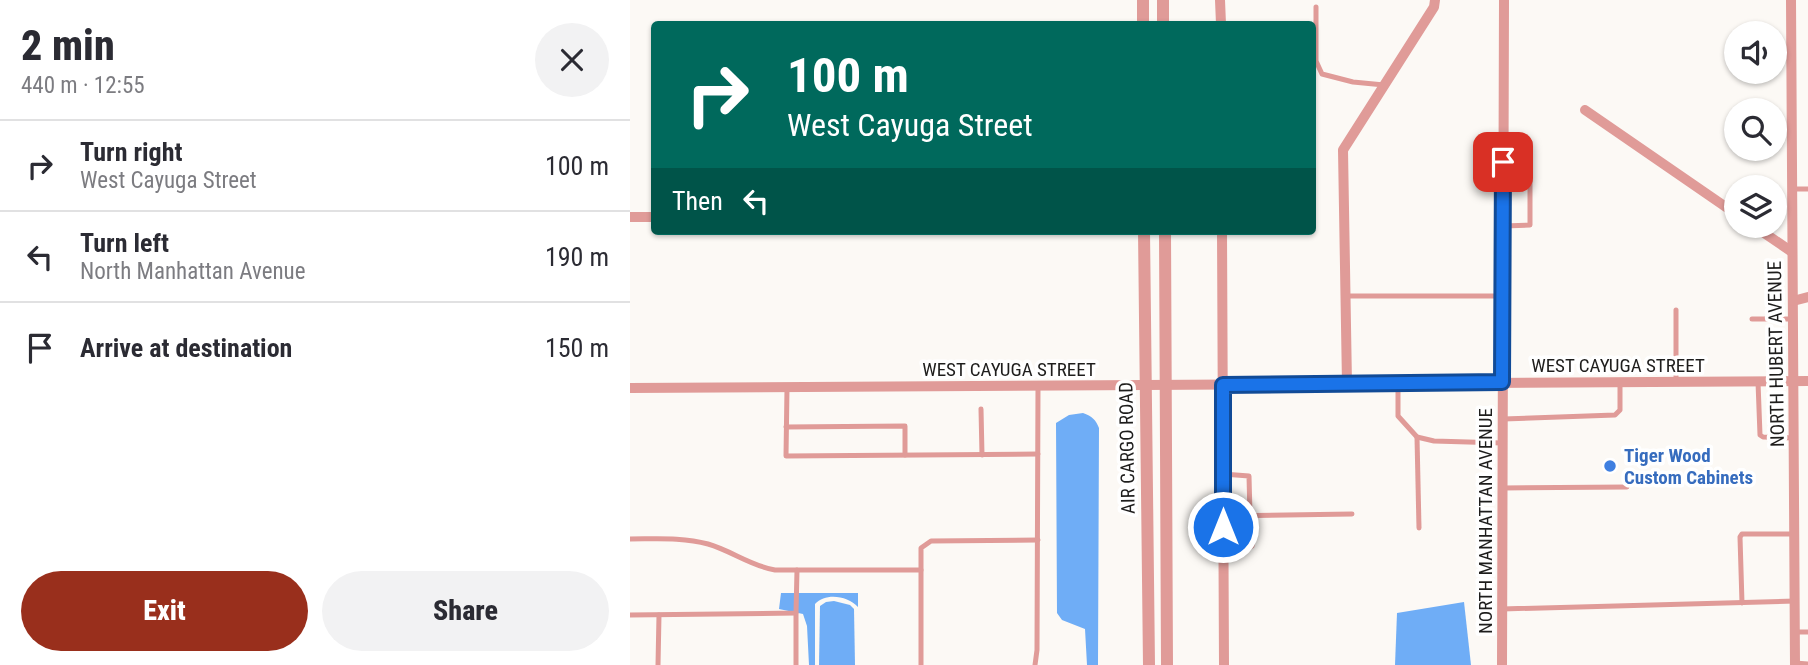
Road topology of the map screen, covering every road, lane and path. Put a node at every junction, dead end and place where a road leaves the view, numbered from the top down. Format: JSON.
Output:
{"nodes":[{"id":1,"x":1143,"y":0,"type":"edge"},
{"id":2,"x":1163,"y":0,"type":"edge"},
{"id":3,"x":1220,"y":0,"type":"edge"},
{"id":4,"x":1435,"y":0,"type":"edge"},
{"id":5,"x":1504,"y":0,"type":"edge"},
{"id":6,"x":1791,"y":0,"type":"edge"},
{"id":7,"x":1316,"y":7,"type":"dead end"},
{"id":8,"x":1143,"y":21,"type":"edge"},
{"id":9,"x":1163,"y":21,"type":"edge"},
{"id":10,"x":1221,"y":21,"type":"edge"},
{"id":11,"x":1384,"y":85,"type":"junction"},
{"id":12,"x":1585,"y":110,"type":"dead end"},
{"id":13,"x":1503,"y":141,"type":"junction"},
{"id":14,"x":1792,"y":189,"type":"junction"},
{"id":15,"x":1808,"y":189,"type":"edge"},
{"id":16,"x":1724,"y":206,"type":"edge"},
{"id":17,"x":630,"y":217,"type":"edge"},
{"id":18,"x":651,"y":217,"type":"edge"},
{"id":19,"x":1503,"y":226,"type":"junction"},
{"id":20,"x":1144,"y":235,"type":"edge"},
{"id":21,"x":1165,"y":235,"type":"edge"},
{"id":22,"x":1222,"y":235,"type":"edge"},
{"id":23,"x":1772,"y":238,"type":"edge"},
{"id":24,"x":1793,"y":252,"type":"junction"},
{"id":25,"x":1345,"y":296,"type":"junction"},
{"id":26,"x":1502,"y":296,"type":"junction"},
{"id":27,"x":1808,"y":297,"type":"edge"},
{"id":28,"x":1793,"y":302,"type":"junction"},
{"id":29,"x":1676,"y":310,"type":"dead end"},
{"id":30,"x":1752,"y":319,"type":"dead end"},
{"id":31,"x":1794,"y":319,"type":"junction"},
{"id":32,"x":1808,"y":381,"type":"edge"},
{"id":33,"x":1502,"y":382,"type":"junction"},
{"id":34,"x":1620,"y":382,"type":"junction"},
{"id":35,"x":1676,"y":382,"type":"junction"},
{"id":36,"x":1758,"y":382,"type":"junction"},
{"id":37,"x":1794,"y":382,"type":"junction"},
{"id":38,"x":1398,"y":383,"type":"junction"},
{"id":39,"x":1347,"y":384,"type":"junction"},
{"id":40,"x":1166,"y":385,"type":"junction"},
{"id":41,"x":1223,"y":385,"type":"junction"},
{"id":42,"x":1038,"y":386,"type":"junction"},
{"id":43,"x":1146,"y":386,"type":"junction"},
{"id":44,"x":630,"y":388,"type":"edge"},
{"id":45,"x":787,"y":388,"type":"junction"},
{"id":46,"x":981,"y":409,"type":"dead end"},
{"id":47,"x":1502,"y":419,"type":"junction"},
{"id":48,"x":786,"y":427,"type":"junction"},
{"id":49,"x":1417,"y":437,"type":"junction"},
{"id":50,"x":1794,"y":438,"type":"junction"},
{"id":51,"x":1502,"y":443,"type":"junction"},
{"id":52,"x":1038,"y":454,"type":"junction"},
{"id":53,"x":905,"y":455,"type":"junction"},
{"id":54,"x":982,"y":455,"type":"junction"},
{"id":55,"x":1223,"y":474,"type":"junction"},
{"id":56,"x":1627,"y":487,"type":"dead end"},
{"id":57,"x":1502,"y":488,"type":"junction"},
{"id":58,"x":1352,"y":514,"type":"dead end"},
{"id":59,"x":1250,"y":515,"type":"junction"},
{"id":60,"x":1223,"y":521,"type":"junction"},
{"id":61,"x":1419,"y":528,"type":"dead end"},
{"id":62,"x":1795,"y":534,"type":"junction"},
{"id":63,"x":630,"y":539,"type":"edge"},
{"id":64,"x":1038,"y":540,"type":"junction"},
{"id":65,"x":1224,"y":548,"type":"junction"},
{"id":66,"x":797,"y":570,"type":"junction"},
{"id":67,"x":920,"y":570,"type":"junction"},
{"id":68,"x":1795,"y":601,"type":"junction"},
{"id":69,"x":1742,"y":603,"type":"junction"},
{"id":70,"x":1502,"y":609,"type":"junction"},
{"id":71,"x":796,"y":613,"type":"junction"},
{"id":72,"x":630,"y":615,"type":"edge"},
{"id":73,"x":659,"y":615,"type":"junction"},
{"id":74,"x":1795,"y":632,"type":"junction"},
{"id":75,"x":1808,"y":632,"type":"edge"},
{"id":76,"x":1795,"y":664,"type":"edge"},
{"id":77,"x":1808,"y":664,"type":"edge"},
{"id":78,"x":659,"y":665,"type":"edge"},
{"id":79,"x":796,"y":665,"type":"edge"},
{"id":80,"x":921,"y":665,"type":"edge"},
{"id":81,"x":1035,"y":665,"type":"edge"},
{"id":82,"x":1149,"y":665,"type":"edge"},
{"id":83,"x":1167,"y":665,"type":"edge"},
{"id":84,"x":1224,"y":665,"type":"edge"},
{"id":85,"x":1502,"y":665,"type":"edge"}],
"edges":[{"from":1,"to":8,"type":"street"},
{"from":2,"to":9,"type":"street"},
{"from":3,"to":10,"type":"street"},
{"from":4,"to":11,"type":"street"},
{"from":5,"to":13,"type":"street","name":"NORTH MANHATTAN AVENUE"},
{"from":6,"to":14,"type":"street","name":"NORTH HUBERT AVENUE"},
{"from":7,"to":11,"type":"lane"},
{"from":11,"to":25,"type":"street"},
{"from":12,"to":16,"type":"street"},
{"from":13,"to":19,"type":"street","name":"NORTH MANHATTAN AVENUE"},
{"from":13,"to":19,"type":"lane"},
{"from":14,"to":15,"type":"lane"},
{"from":14,"to":24,"type":"street","name":"NORTH HUBERT AVENUE"},
{"from":17,"to":18,"type":"street"},
{"from":19,"to":26,"type":"street","name":"NORTH MANHATTAN AVENUE"},
{"from":20,"to":43,"type":"street","name":"AIR CARGO ROAD"},
{"from":21,"to":40,"type":"street","name":"AIR CARGO ROAD"},
{"from":22,"to":41,"type":"street"},
{"from":23,"to":24,"type":"street"},
{"from":24,"to":28,"type":"street","name":"NORTH HUBERT AVENUE"},
{"from":25,"to":26,"type":"lane"},
{"from":25,"to":39,"type":"street"},
{"from":26,"to":33,"type":"street","name":"NORTH MANHATTAN AVENUE"},
{"from":27,"to":28,"type":"street"},
{"from":28,"to":31,"type":"street","name":"NORTH HUBERT AVENUE"},
{"from":29,"to":35,"type":"lane"},
{"from":30,"to":31,"type":"lane"},
{"from":31,"to":37,"type":"street","name":"NORTH HUBERT AVENUE"},
{"from":32,"to":37,"type":"street","name":"WEST CAYUGA STREET"},
{"from":33,"to":34,"type":"street","name":"WEST CAYUGA STREET"},
{"from":33,"to":38,"type":"street","name":"WEST CAYUGA STREET"},
{"from":33,"to":47,"type":"street","name":"NORTH MANHATTAN AVENUE"},
{"from":34,"to":35,"type":"street","name":"WEST CAYUGA STREET"},
{"from":34,"to":47,"type":"lane"},
{"from":35,"to":36,"type":"street","name":"WEST CAYUGA STREET"},
{"from":36,"to":37,"type":"street","name":"WEST CAYUGA STREET"},
{"from":36,"to":50,"type":"lane"},
{"from":37,"to":50,"type":"street","name":"NORTH HUBERT AVENUE"},
{"from":38,"to":39,"type":"street","name":"WEST CAYUGA STREET"},
{"from":38,"to":49,"type":"lane"},
{"from":39,"to":41,"type":"street","name":"WEST CAYUGA STREET"},
{"from":40,"to":41,"type":"street","name":"WEST CAYUGA STREET"},
{"from":40,"to":43,"type":"street","name":"WEST CAYUGA STREET"},
{"from":40,"to":83,"type":"street","name":"AIR CARGO ROAD"},
{"from":41,"to":55,"type":"street"},
{"from":42,"to":43,"type":"street","name":"WEST CAYUGA STREET"},
{"from":42,"to":45,"type":"street","name":"WEST CAYUGA STREET"},
{"from":42,"to":52,"type":"lane"},
{"from":43,"to":82,"type":"street","name":"AIR CARGO ROAD"},
{"from":44,"to":45,"type":"street","name":"WEST CAYUGA STREET"},
{"from":45,"to":48,"type":"lane"},
{"from":46,"to":54,"type":"lane"},
{"from":47,"to":51,"type":"street","name":"NORTH MANHATTAN AVENUE"},
{"from":48,"to":53,"type":"lane"},
{"from":48,"to":53,"type":"lane"},
{"from":49,"to":51,"type":"lane"},
{"from":49,"to":61,"type":"lane"},
{"from":50,"to":62,"type":"street","name":"NORTH HUBERT AVENUE"},
{"from":51,"to":57,"type":"street","name":"NORTH MANHATTAN AVENUE"},
{"from":52,"to":54,"type":"lane"},
{"from":52,"to":64,"type":"lane"},
{"from":53,"to":54,"type":"lane"},
{"from":55,"to":59,"type":"lane"},
{"from":55,"to":60,"type":"street"},
{"from":56,"to":57,"type":"lane"},
{"from":57,"to":70,"type":"street","name":"NORTH MANHATTAN AVENUE"},
{"from":58,"to":59,"type":"lane"},
{"from":59,"to":60,"type":"lane"},
{"from":60,"to":65,"type":"street"},
{"from":60,"to":65,"type":"lane"},
{"from":62,"to":68,"type":"street","name":"NORTH HUBERT AVENUE"},
{"from":62,"to":69,"type":"lane"},
{"from":63,"to":66,"type":"lane"},
{"from":64,"to":67,"type":"lane"},
{"from":64,"to":81,"type":"lane"},
{"from":65,"to":84,"type":"street"},
{"from":66,"to":67,"type":"lane"},
{"from":66,"to":71,"type":"lane"},
{"from":67,"to":80,"type":"lane"},
{"from":68,"to":69,"type":"lane"},
{"from":68,"to":74,"type":"street","name":"NORTH HUBERT AVENUE"},
{"from":69,"to":70,"type":"lane"},
{"from":70,"to":85,"type":"street","name":"NORTH MANHATTAN AVENUE"},
{"from":71,"to":73,"type":"lane"},
{"from":71,"to":79,"type":"lane"},
{"from":72,"to":73,"type":"lane"},
{"from":73,"to":78,"type":"lane"},
{"from":74,"to":75,"type":"lane"},
{"from":74,"to":76,"type":"street","name":"NORTH HUBERT AVENUE"},
{"from":76,"to":77,"type":"lane"}]}
